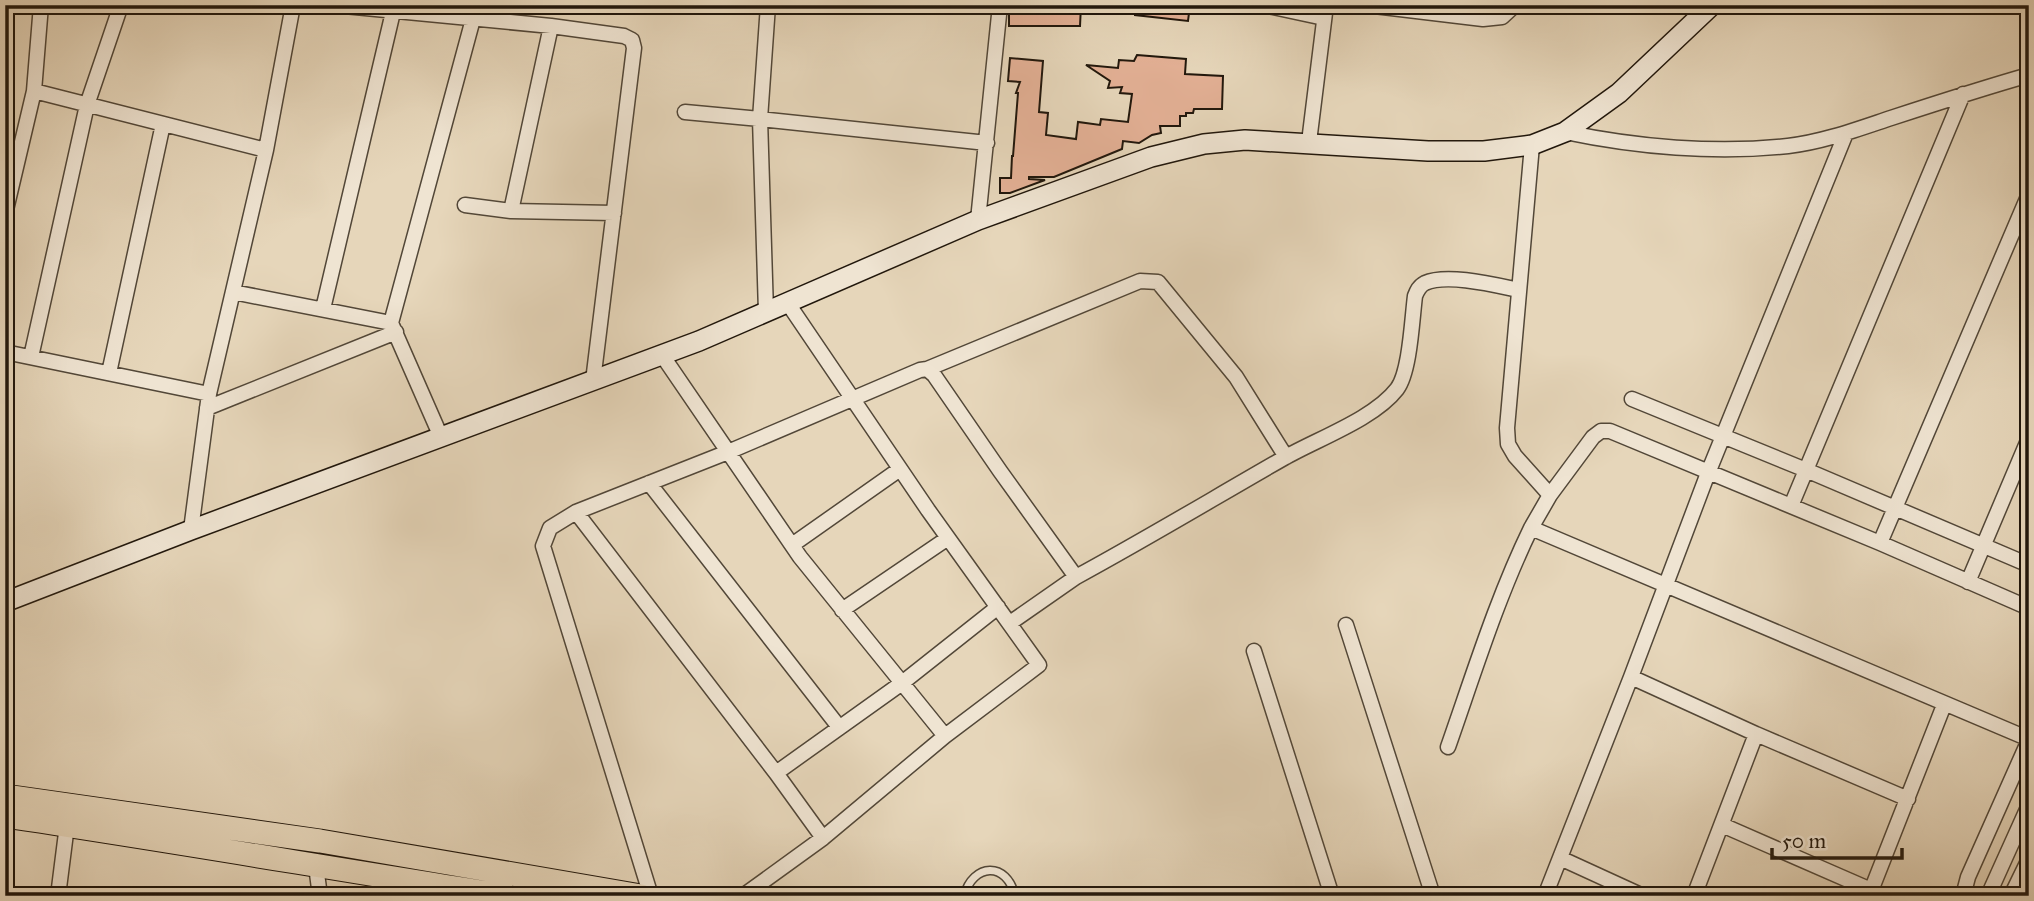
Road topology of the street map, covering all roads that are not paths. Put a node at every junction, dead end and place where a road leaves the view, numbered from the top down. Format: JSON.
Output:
{"nodes":[{"id":1,"x":41,"y":5,"type":"edge"},
{"id":2,"x":121,"y":5,"type":"edge"},
{"id":3,"x":293,"y":5,"type":"edge"},
{"id":4,"x":334,"y":5,"type":"edge"},
{"id":5,"x":768,"y":5,"type":"edge"},
{"id":6,"x":1000,"y":5,"type":"edge"},
{"id":7,"x":1264,"y":5,"type":"edge"},
{"id":8,"x":1366,"y":5,"type":"edge"},
{"id":9,"x":1515,"y":5,"type":"edge"},
{"id":10,"x":1712,"y":5,"type":"edge"},
{"id":11,"x":1325,"y":11,"type":"edge"},
{"id":12,"x":393,"y":12,"type":"junction"},
{"id":13,"x":473,"y":19,"type":"junction"},
{"id":14,"x":551,"y":26,"type":"junction"},
{"id":15,"x":2029,"y":75,"type":"edge"},
{"id":16,"x":34,"y":91,"type":"junction"},
{"id":17,"x":1963,"y":94,"type":"junction"},
{"id":18,"x":87,"y":104,"type":"junction"},
{"id":19,"x":685,"y":112,"type":"dead end"},
{"id":20,"x":760,"y":118,"type":"junction"},
{"id":21,"x":163,"y":124,"type":"junction"},
{"id":22,"x":1565,"y":132,"type":"junction"},
{"id":23,"x":1846,"y":133,"type":"junction"},
{"id":24,"x":1309,"y":142,"type":"junction"},
{"id":25,"x":987,"y":143,"type":"junction"},
{"id":26,"x":1532,"y":145,"type":"junction"},
{"id":27,"x":266,"y":150,"type":"junction"},
{"id":28,"x":2029,"y":194,"type":"edge"},
{"id":29,"x":465,"y":205,"type":"dead end"},
{"id":30,"x":511,"y":211,"type":"junction"},
{"id":31,"x":614,"y":213,"type":"junction"},
{"id":32,"x":5,"y":214,"type":"edge"},
{"id":33,"x":978,"y":220,"type":"junction"},
{"id":34,"x":1519,"y":290,"type":"junction"},
{"id":35,"x":233,"y":292,"type":"junction"},
{"id":36,"x":788,"y":302,"type":"junction"},
{"id":37,"x":323,"y":309,"type":"junction"},
{"id":38,"x":766,"y":312,"type":"junction"},
{"id":39,"x":393,"y":327,"type":"junction"},
{"id":40,"x":5,"y":352,"type":"edge"},
{"id":41,"x":662,"y":355,"type":"junction"},
{"id":42,"x":31,"y":357,"type":"junction"},
{"id":43,"x":927,"y":369,"type":"junction"},
{"id":44,"x":109,"y":373,"type":"junction"},
{"id":45,"x":593,"y":381,"type":"junction"},
{"id":46,"x":852,"y":399,"type":"junction"},
{"id":47,"x":1632,"y":399,"type":"dead end"},
{"id":48,"x":208,"y":401,"type":"junction"},
{"id":49,"x":441,"y":437,"type":"junction"},
{"id":50,"x":1722,"y":437,"type":"junction"},
{"id":51,"x":2029,"y":439,"type":"edge"},
{"id":52,"x":728,"y":452,"type":"junction"},
{"id":53,"x":1286,"y":457,"type":"junction"},
{"id":54,"x":901,"y":469,"type":"junction"},
{"id":55,"x":1806,"y":470,"type":"junction"},
{"id":56,"x":1708,"y":473,"type":"junction"},
{"id":57,"x":649,"y":483,"type":"junction"},
{"id":58,"x":1550,"y":495,"type":"junction"},
{"id":59,"x":1791,"y":506,"type":"junction"},
{"id":60,"x":1896,"y":509,"type":"junction"},
{"id":61,"x":576,"y":512,"type":"junction"},
{"id":62,"x":1531,"y":528,"type":"junction"},
{"id":63,"x":191,"y":530,"type":"junction"},
{"id":64,"x":948,"y":538,"type":"junction"},
{"id":65,"x":1880,"y":543,"type":"junction"},
{"id":66,"x":792,"y":545,"type":"junction"},
{"id":67,"x":1983,"y":546,"type":"junction"},
{"id":68,"x":2029,"y":565,"type":"edge"},
{"id":69,"x":1076,"y":577,"type":"junction"},
{"id":70,"x":1968,"y":582,"type":"junction"},
{"id":71,"x":1666,"y":584,"type":"junction"},
{"id":72,"x":5,"y":602,"type":"edge"},
{"id":73,"x":998,"y":607,"type":"junction"},
{"id":74,"x":2029,"y":608,"type":"edge"},
{"id":75,"x":842,"y":610,"type":"junction"},
{"id":76,"x":1010,"y":623,"type":"junction"},
{"id":77,"x":1346,"y":625,"type":"dead end"},
{"id":78,"x":1254,"y":651,"type":"dead end"},
{"id":79,"x":1631,"y":677,"type":"junction"},
{"id":80,"x":902,"y":683,"type":"junction"},
{"id":81,"x":1944,"y":705,"type":"junction"},
{"id":82,"x":839,"y":727,"type":"junction"},
{"id":83,"x":1756,"y":734,"type":"junction"},
{"id":84,"x":945,"y":736,"type":"junction"},
{"id":85,"x":2029,"y":740,"type":"edge"},
{"id":86,"x":1448,"y":747,"type":"dead end"},
{"id":87,"x":776,"y":773,"type":"junction"},
{"id":88,"x":5,"y":796,"type":"edge"},
{"id":89,"x":1908,"y":799,"type":"junction"},
{"id":90,"x":2029,"y":805,"type":"edge"},
{"id":91,"x":5,"y":816,"type":"edge"},
{"id":92,"x":67,"y":825,"type":"junction"},
{"id":93,"x":1721,"y":825,"type":"junction"},
{"id":94,"x":160,"y":828,"type":"junction"},
{"id":95,"x":823,"y":838,"type":"junction"},
{"id":96,"x":1560,"y":858,"type":"junction"},
{"id":97,"x":2029,"y":859,"type":"edge"},
{"id":98,"x":316,"y":866,"type":"junction"},
{"id":99,"x":400,"y":887,"type":"edge"},
{"id":100,"x":579,"y":890,"type":"edge"},
{"id":101,"x":1870,"y":893,"type":"edge"},
{"id":102,"x":58,"y":896,"type":"edge"},
{"id":103,"x":320,"y":896,"type":"edge"},
{"id":104,"x":508,"y":896,"type":"edge"},
{"id":105,"x":641,"y":896,"type":"edge"},
{"id":106,"x":651,"y":896,"type":"edge"},
{"id":107,"x":743,"y":896,"type":"edge"},
{"id":108,"x":964,"y":896,"type":"edge"},
{"id":109,"x":1015,"y":896,"type":"edge"},
{"id":110,"x":1332,"y":896,"type":"edge"},
{"id":111,"x":1433,"y":896,"type":"edge"},
{"id":112,"x":1545,"y":896,"type":"edge"},
{"id":113,"x":1643,"y":896,"type":"edge"},
{"id":114,"x":1693,"y":896,"type":"edge"},
{"id":115,"x":1963,"y":896,"type":"edge"},
{"id":116,"x":1988,"y":896,"type":"edge"},
{"id":117,"x":2011,"y":896,"type":"edge"}],
"edges":[{"from":1,"to":16,"type":"street"},
{"from":2,"to":18,"type":"street"},
{"from":3,"to":27,"type":"street"},
{"from":4,"to":12,"type":"street"},
{"from":5,"to":20,"type":"street"},
{"from":6,"to":25,"type":"street"},
{"from":7,"to":11,"type":"street"},
{"from":8,"to":9,"type":"street"},
{"from":10,"to":22,"type":"main road"},
{"from":11,"to":24,"type":"street"},
{"from":12,"to":13,"type":"street"},
{"from":12,"to":37,"type":"street"},
{"from":13,"to":14,"type":"street"},
{"from":13,"to":39,"type":"street"},
{"from":14,"to":30,"type":"street"},
{"from":14,"to":31,"type":"street"},
{"from":15,"to":17,"type":"street"},
{"from":16,"to":18,"type":"street"},
{"from":16,"to":32,"type":"street"},
{"from":17,"to":23,"type":"street"},
{"from":17,"to":55,"type":"street"},
{"from":18,"to":21,"type":"street"},
{"from":18,"to":42,"type":"street"},
{"from":19,"to":20,"type":"street"},
{"from":20,"to":25,"type":"street"},
{"from":20,"to":38,"type":"street"},
{"from":21,"to":27,"type":"street"},
{"from":21,"to":44,"type":"street"},
{"from":22,"to":23,"type":"street"},
{"from":22,"to":26,"type":"main road"},
{"from":23,"to":50,"type":"street"},
{"from":24,"to":26,"type":"main road"},
{"from":24,"to":33,"type":"main road"},
{"from":25,"to":33,"type":"street"},
{"from":26,"to":34,"type":"street"},
{"from":27,"to":35,"type":"street"},
{"from":28,"to":60,"type":"street"},
{"from":29,"to":30,"type":"street"},
{"from":30,"to":31,"type":"street"},
{"from":31,"to":45,"type":"street"},
{"from":33,"to":36,"type":"main road"},
{"from":34,"to":53,"type":"street"},
{"from":34,"to":58,"type":"street"},
{"from":35,"to":37,"type":"street"},
{"from":35,"to":48,"type":"street"},
{"from":36,"to":38,"type":"main road"},
{"from":36,"to":46,"type":"street"},
{"from":37,"to":39,"type":"street"},
{"from":38,"to":41,"type":"main road"},
{"from":39,"to":48,"type":"street"},
{"from":39,"to":49,"type":"street"},
{"from":40,"to":42,"type":"street"},
{"from":41,"to":45,"type":"main road"},
{"from":41,"to":52,"type":"street"},
{"from":42,"to":44,"type":"street"},
{"from":43,"to":46,"type":"street"},
{"from":43,"to":53,"type":"street"},
{"from":43,"to":69,"type":"street"},
{"from":44,"to":48,"type":"street"},
{"from":45,"to":49,"type":"main road"},
{"from":46,"to":52,"type":"street"},
{"from":46,"to":54,"type":"street"},
{"from":47,"to":50,"type":"street"},
{"from":48,"to":63,"type":"street"},
{"from":49,"to":63,"type":"main road"},
{"from":50,"to":55,"type":"street"},
{"from":50,"to":56,"type":"street"},
{"from":51,"to":67,"type":"street"},
{"from":52,"to":57,"type":"street"},
{"from":52,"to":66,"type":"street"},
{"from":53,"to":69,"type":"street"},
{"from":54,"to":64,"type":"street"},
{"from":54,"to":66,"type":"street"},
{"from":55,"to":59,"type":"street"},
{"from":55,"to":60,"type":"street"},
{"from":56,"to":58,"type":"street"},
{"from":56,"to":59,"type":"street"},
{"from":56,"to":71,"type":"street"},
{"from":57,"to":61,"type":"street"},
{"from":57,"to":82,"type":"street"},
{"from":58,"to":62,"type":"street"},
{"from":59,"to":65,"type":"street"},
{"from":60,"to":65,"type":"street"},
{"from":60,"to":67,"type":"street"},
{"from":61,"to":87,"type":"street"},
{"from":61,"to":106,"type":"street"},
{"from":62,"to":71,"type":"street"},
{"from":62,"to":86,"type":"street"},
{"from":63,"to":72,"type":"main road"},
{"from":64,"to":73,"type":"street"},
{"from":64,"to":75,"type":"street"},
{"from":65,"to":70,"type":"street"},
{"from":66,"to":75,"type":"street"},
{"from":67,"to":68,"type":"street"},
{"from":67,"to":70,"type":"street"},
{"from":69,"to":76,"type":"street"},
{"from":70,"to":74,"type":"street"},
{"from":71,"to":79,"type":"street"},
{"from":71,"to":81,"type":"street"},
{"from":73,"to":76,"type":"street"},
{"from":73,"to":80,"type":"street"},
{"from":75,"to":80,"type":"street"},
{"from":76,"to":84,"type":"street"},
{"from":77,"to":111,"type":"street"},
{"from":78,"to":110,"type":"street"},
{"from":79,"to":83,"type":"street"},
{"from":79,"to":96,"type":"street"},
{"from":80,"to":82,"type":"street"},
{"from":80,"to":84,"type":"street"},
{"from":81,"to":85,"type":"street"},
{"from":81,"to":89,"type":"street"},
{"from":82,"to":87,"type":"street"},
{"from":83,"to":89,"type":"street"},
{"from":83,"to":93,"type":"street"},
{"from":84,"to":95,"type":"street"},
{"from":85,"to":115,"type":"street"},
{"from":87,"to":95,"type":"street"},
{"from":88,"to":94,"type":"main road"},
{"from":89,"to":101,"type":"street"},
{"from":90,"to":116,"type":"street"},
{"from":91,"to":92,"type":"main road"},
{"from":92,"to":94,"type":"main road"},
{"from":92,"to":102,"type":"street"},
{"from":93,"to":101,"type":"street"},
{"from":93,"to":114,"type":"street"},
{"from":94,"to":98,"type":"main road"},
{"from":94,"to":100,"type":"main road"},
{"from":95,"to":107,"type":"street"},
{"from":96,"to":112,"type":"street"},
{"from":96,"to":113,"type":"street"},
{"from":97,"to":117,"type":"street"},
{"from":98,"to":99,"type":"main road"},
{"from":98,"to":103,"type":"street"},
{"from":99,"to":104,"type":"main road"},
{"from":100,"to":105,"type":"main road"},
{"from":108,"to":109,"type":"lane"}]}
